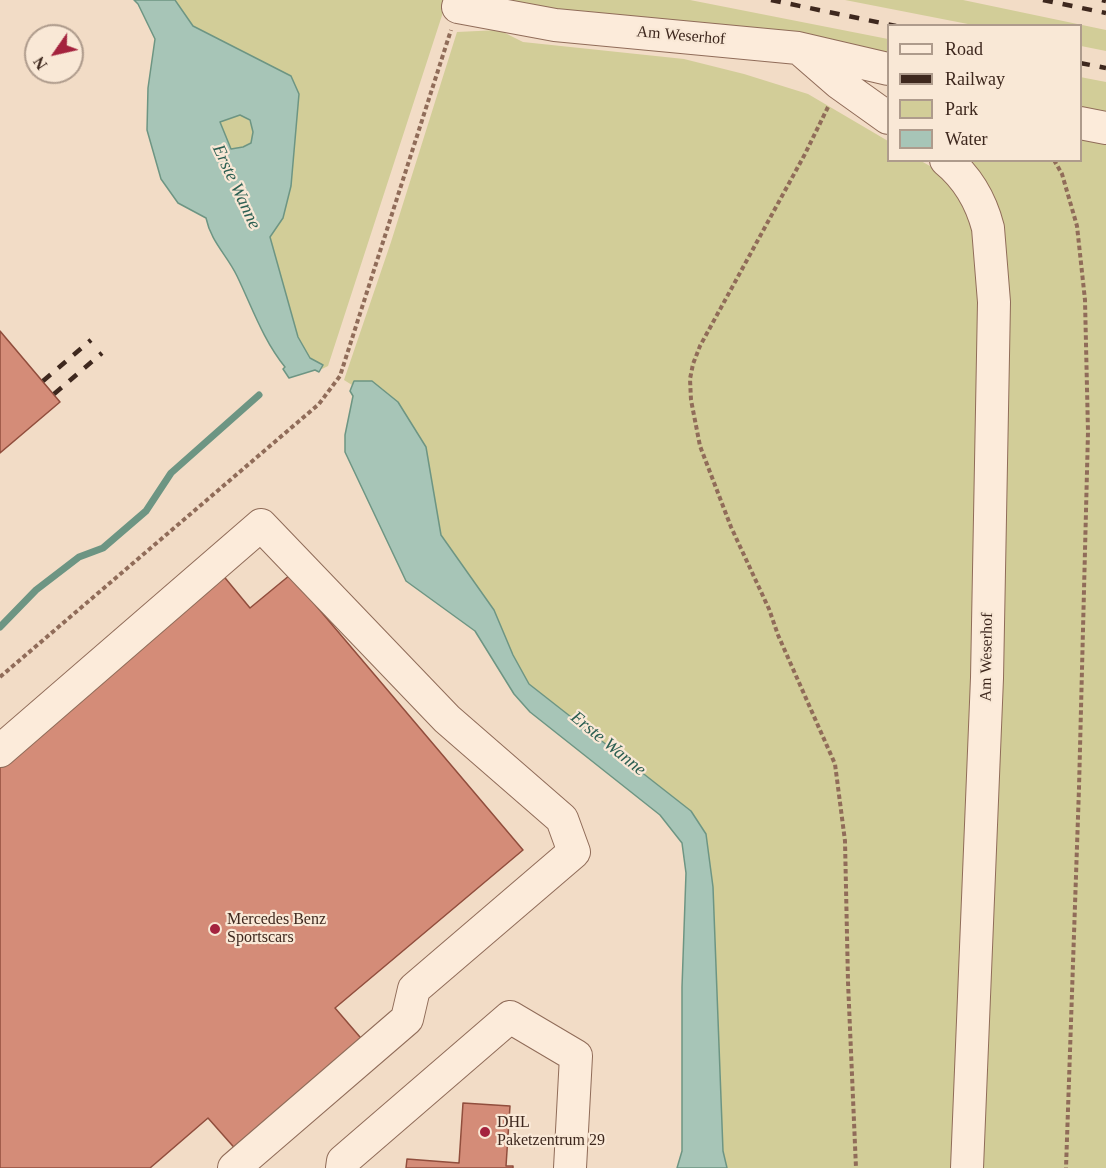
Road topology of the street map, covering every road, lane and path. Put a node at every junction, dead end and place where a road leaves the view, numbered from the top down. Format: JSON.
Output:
{"nodes":[{"id":1,"x":459,"y":4,"type":"edge"},
{"id":2,"x":798,"y":48,"type":"junction"},
{"id":3,"x":887,"y":69,"type":"edge"},
{"id":4,"x":839,"y":83,"type":"junction"},
{"id":5,"x":887,"y":117,"type":"edge"},
{"id":6,"x":1082,"y":123,"type":"edge"},
{"id":7,"x":1106,"y":128,"type":"edge"},
{"id":8,"x":948,"y":162,"type":"edge"},
{"id":9,"x":1055,"y":162,"type":"edge"},
{"id":10,"x":0,"y":677,"type":"edge"},
{"id":11,"x":0,"y":751,"type":"edge"},
{"id":12,"x":234,"y":1168,"type":"edge"},
{"id":13,"x":342,"y":1168,"type":"edge"},
{"id":14,"x":570,"y":1168,"type":"edge"},
{"id":15,"x":856,"y":1168,"type":"edge"},
{"id":16,"x":967,"y":1168,"type":"edge"},
{"id":17,"x":1066,"y":1168,"type":"edge"}],
"edges":[{"from":1,"to":2,"type":"street","name":"Am Weserhof"},
{"from":1,"to":10,"type":"path"},
{"from":2,"to":3,"type":"street","name":"Am Weserhof"},
{"from":2,"to":4,"type":"street"},
{"from":4,"to":5,"type":"street"},
{"from":4,"to":15,"type":"path"},
{"from":6,"to":7,"type":"street"},
{"from":8,"to":16,"type":"street","name":"Am Weserhof"},
{"from":9,"to":17,"type":"path"},
{"from":11,"to":12,"type":"street"},
{"from":13,"to":14,"type":"street"}]}
